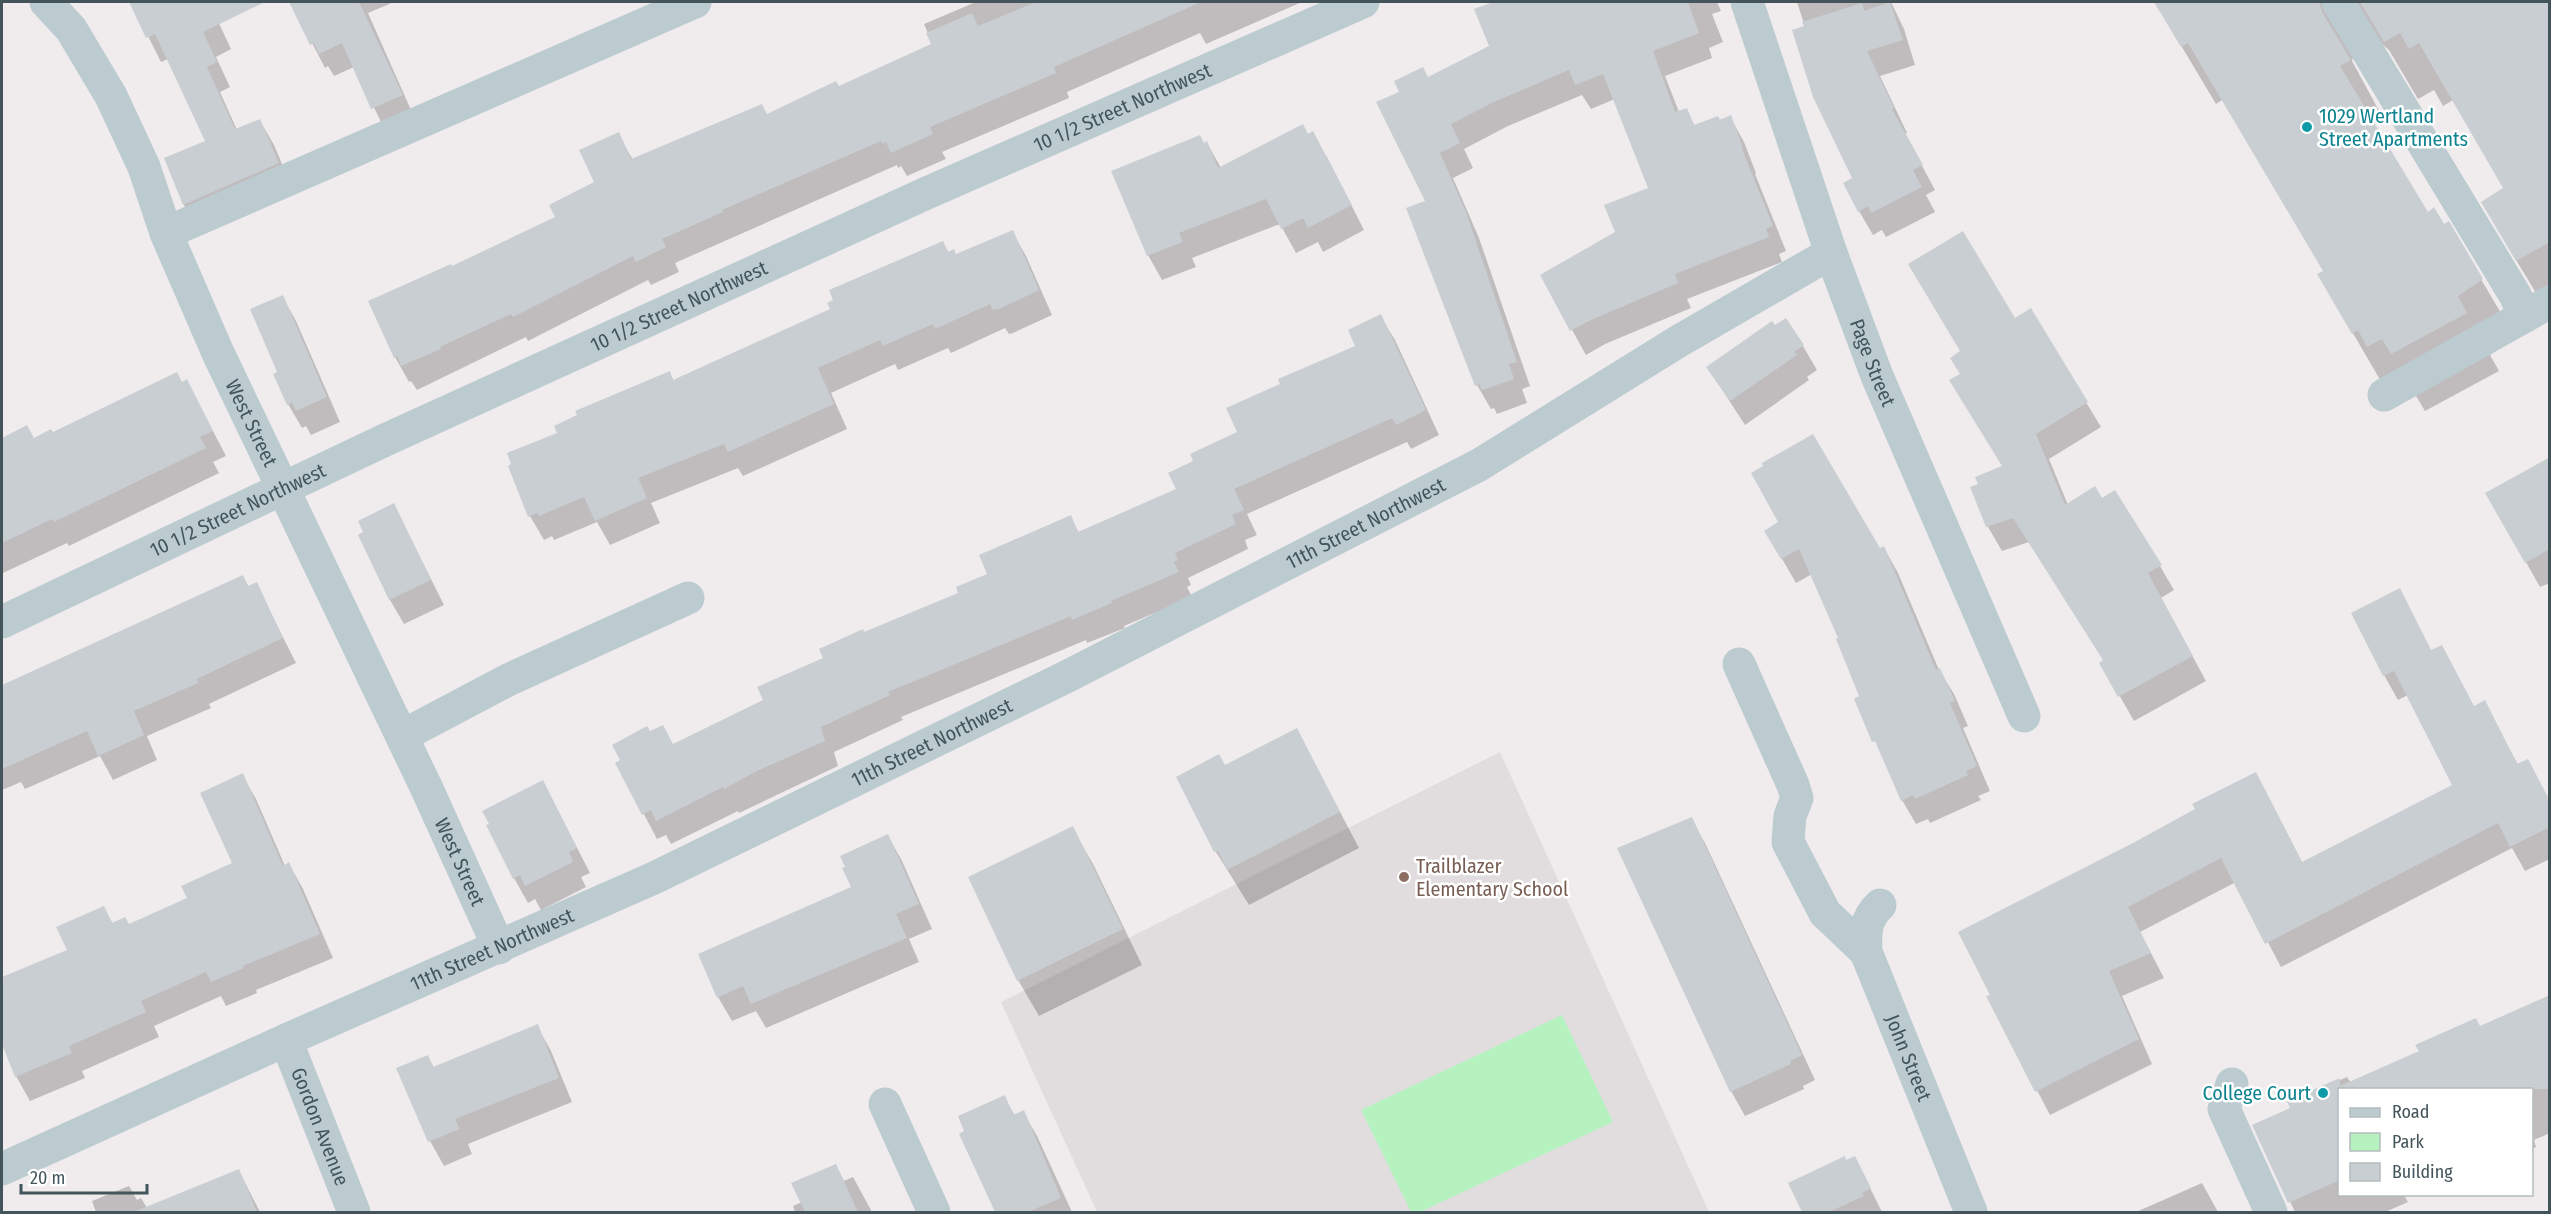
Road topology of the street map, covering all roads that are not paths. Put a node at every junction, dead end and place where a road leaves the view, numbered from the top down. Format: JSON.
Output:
{"nodes":[{"id":1,"x":46,"y":2,"type":"edge"},
{"id":2,"x":695,"y":2,"type":"edge"},
{"id":3,"x":1363,"y":2,"type":"edge"},
{"id":4,"x":1747,"y":2,"type":"edge"},
{"id":5,"x":2338,"y":2,"type":"edge"},
{"id":6,"x":166,"y":233,"type":"junction"},
{"id":7,"x":1831,"y":253,"type":"junction"},
{"id":8,"x":2538,"y":309,"type":"edge"},
{"id":9,"x":2384,"y":395,"type":"dead end"},
{"id":10,"x":282,"y":490,"type":"junction"},
{"id":11,"x":688,"y":598,"type":"dead end"},
{"id":12,"x":2,"y":622,"type":"edge"},
{"id":13,"x":1739,"y":664,"type":"dead end"},
{"id":14,"x":2024,"y":716,"type":"dead end"},
{"id":15,"x":402,"y":736,"type":"junction"},
{"id":16,"x":1881,"y":905,"type":"dead end"},
{"id":17,"x":499,"y":948,"type":"junction"},
{"id":18,"x":1866,"y":952,"type":"junction"},
{"id":19,"x":286,"y":1040,"type":"junction"},
{"id":20,"x":2232,"y":1084,"type":"dead end"},
{"id":21,"x":885,"y":1104,"type":"dead end"},
{"id":22,"x":2,"y":1169,"type":"edge"},
{"id":23,"x":354,"y":1212,"type":"edge"},
{"id":24,"x":934,"y":1212,"type":"edge"},
{"id":25,"x":1971,"y":1212,"type":"edge"},
{"id":26,"x":2271,"y":1212,"type":"edge"}],
"edges":[{"from":1,"to":6,"type":"street","name":"West Street"},
{"from":2,"to":6,"type":"street"},
{"from":3,"to":10,"type":"street","name":"10 1/2 Street Northwest"},
{"from":4,"to":7,"type":"street","name":"Page Street"},
{"from":5,"to":8,"type":"street"},
{"from":6,"to":10,"type":"street","name":"West Street"},
{"from":7,"to":14,"type":"street","name":"Page Street"},
{"from":7,"to":17,"type":"street","name":"11th Street Northwest"},
{"from":8,"to":9,"type":"street"},
{"from":10,"to":12,"type":"street","name":"10 1/2 Street Northwest"},
{"from":10,"to":15,"type":"street","name":"West Street"},
{"from":11,"to":15,"type":"street"},
{"from":13,"to":18,"type":"street"},
{"from":15,"to":17,"type":"street","name":"West Street"},
{"from":16,"to":18,"type":"street","name":"John Street"},
{"from":17,"to":19,"type":"street","name":"11th Street Northwest"},
{"from":18,"to":25,"type":"street","name":"John Street"},
{"from":19,"to":22,"type":"street","name":"11th Street Northwest"},
{"from":19,"to":23,"type":"street","name":"Gordon Avenue"},
{"from":20,"to":26,"type":"street"},
{"from":21,"to":24,"type":"street"}]}
